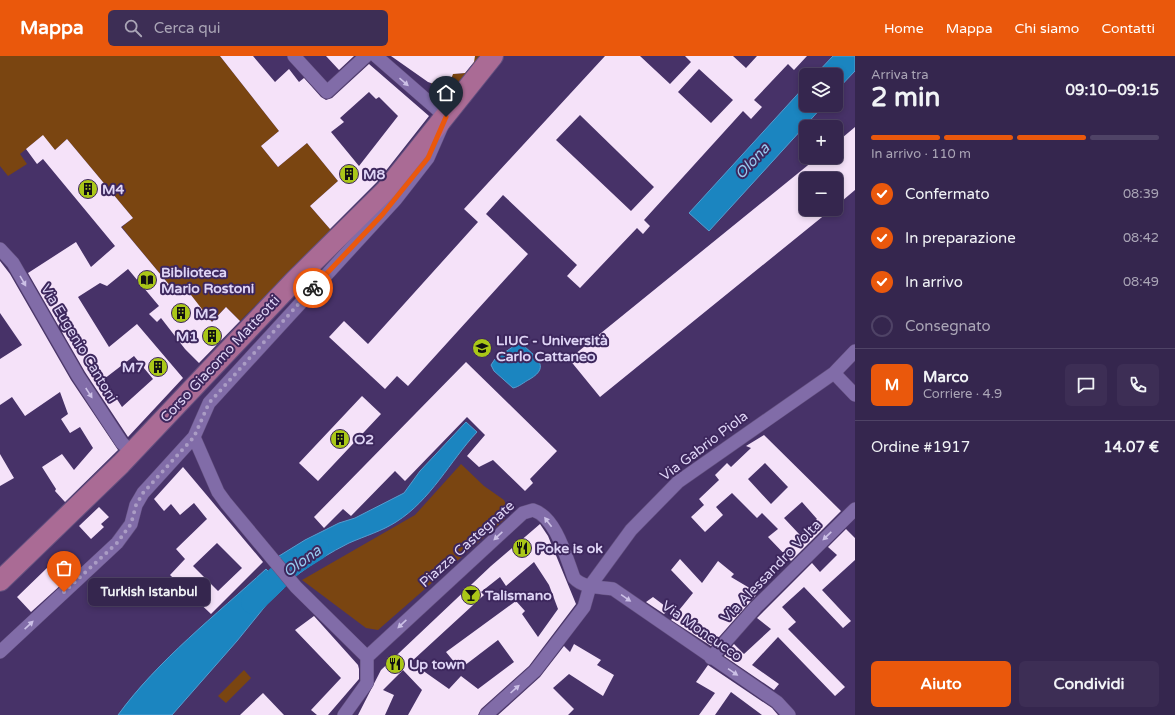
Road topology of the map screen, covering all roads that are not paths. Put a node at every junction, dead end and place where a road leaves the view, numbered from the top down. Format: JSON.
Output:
{"nodes":[{"id":1,"x":294,"y":56,"type":"edge"},
{"id":2,"x":366,"y":56,"type":"edge"},
{"id":3,"x":376,"y":56,"type":"edge"},
{"id":4,"x":493,"y":56,"type":"edge"},
{"id":5,"x":446,"y":117,"type":"junction"},
{"id":6,"x":386,"y":190,"type":"junction"},
{"id":7,"x":367,"y":230,"type":"junction"},
{"id":8,"x":0,"y":249,"type":"edge"},
{"id":9,"x":855,"y":351,"type":"edge"},
{"id":10,"x":834,"y":373,"type":"junction"},
{"id":11,"x":855,"y":395,"type":"edge"},
{"id":12,"x":194,"y":437,"type":"junction"},
{"id":13,"x":132,"y":452,"type":"junction"},
{"id":14,"x":855,"y":509,"type":"edge"},
{"id":15,"x":0,"y":581,"type":"edge"},
{"id":16,"x":590,"y":586,"type":"junction"},
{"id":17,"x":0,"y":652,"type":"edge"},
{"id":18,"x":367,"y":657,"type":"junction"},
{"id":19,"x":711,"y":658,"type":"junction"},
{"id":20,"x":344,"y":715,"type":"edge"},
{"id":21,"x":486,"y":715,"type":"edge"},
{"id":22,"x":789,"y":715,"type":"edge"}],
"edges":[{"from":1,"to":2,"type":"street"},
{"from":3,"to":5,"type":"street","one_way":true},
{"from":4,"to":5,"type":"main road","name":"Corso Giacomo Matteotti"},
{"from":5,"to":6,"type":"main road","name":"Corso Giacomo Matteotti"},
{"from":5,"to":7,"type":"street"},
{"from":6,"to":7,"type":"street"},
{"from":6,"to":13,"type":"main road","name":"Corso Giacomo Matteotti"},
{"from":7,"to":12,"type":"street"},
{"from":8,"to":13,"type":"street","name":"Via Eugenio Cantoni","one_way":true},
{"from":9,"to":10,"type":"street","name":"Via Gabrio Piola"},
{"from":10,"to":11,"type":"street"},
{"from":10,"to":16,"type":"street","name":"Via Gabrio Piola"},
{"from":17,"to":12,"type":"street","one_way":true},
{"from":12,"to":18,"type":"street"},
{"from":13,"to":15,"type":"main road","name":"Corso Giacomo Matteotti"},
{"from":14,"to":19,"type":"street","name":"Via Alessandro Volta","one_way":true},
{"from":16,"to":18,"type":"street","name":"Piazza Castegnate","one_way":true},
{"from":16,"to":19,"type":"street","name":"Via Moncucco","one_way":true},
{"from":21,"to":16,"type":"street","name":"Via Gabrio Piola","one_way":true},
{"from":18,"to":20,"type":"street"},
{"from":19,"to":22,"type":"street","name":"Via Moncucco","one_way":true}]}
